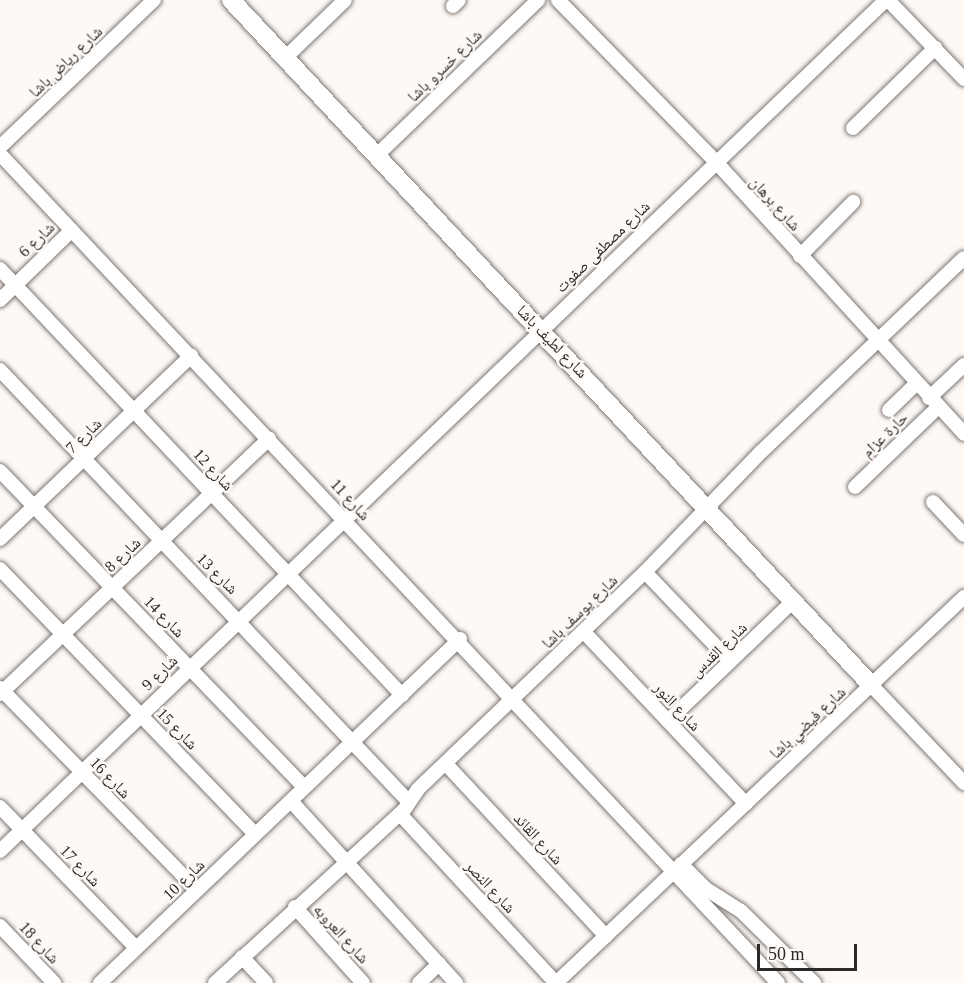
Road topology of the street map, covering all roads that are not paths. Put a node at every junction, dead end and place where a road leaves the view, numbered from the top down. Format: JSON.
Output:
{"nodes":[{"id":1,"x":154,"y":0,"type":"edge"},
{"id":2,"x":231,"y":0,"type":"edge"},
{"id":3,"x":345,"y":0,"type":"edge"},
{"id":4,"x":538,"y":0,"type":"edge"},
{"id":5,"x":558,"y":0,"type":"edge"},
{"id":6,"x":887,"y":0,"type":"edge"},
{"id":7,"x":935,"y":48,"type":"junction"},
{"id":8,"x":285,"y":58,"type":"junction"},
{"id":9,"x":964,"y":79,"type":"edge"},
{"id":10,"x":853,"y":128,"type":"dead end"},
{"id":11,"x":0,"y":147,"type":"edge"},
{"id":12,"x":0,"y":154,"type":"edge"},
{"id":13,"x":376,"y":156,"type":"junction"},
{"id":14,"x":716,"y":162,"type":"junction"},
{"id":15,"x":853,"y":202,"type":"dead end"},
{"id":16,"x":72,"y":230,"type":"junction"},
{"id":17,"x":800,"y":256,"type":"junction"},
{"id":18,"x":964,"y":258,"type":"edge"},
{"id":19,"x":0,"y":269,"type":"edge"},
{"id":20,"x":15,"y":285,"type":"junction"},
{"id":21,"x":0,"y":300,"type":"edge"},
{"id":22,"x":540,"y":331,"type":"junction"},
{"id":23,"x":876,"y":341,"type":"junction"},
{"id":24,"x":191,"y":356,"type":"junction"},
{"id":25,"x":964,"y":365,"type":"edge"},
{"id":26,"x":0,"y":370,"type":"edge"},
{"id":27,"x":916,"y":384,"type":"junction"},
{"id":28,"x":934,"y":403,"type":"junction"},
{"id":29,"x":889,"y":410,"type":"dead end"},
{"id":30,"x":134,"y":411,"type":"junction"},
{"id":31,"x":964,"y":435,"type":"edge"},
{"id":32,"x":269,"y":440,"type":"junction"},
{"id":33,"x":83,"y":459,"type":"junction"},
{"id":34,"x":0,"y":471,"type":"edge"},
{"id":35,"x":855,"y":487,"type":"dead end"},
{"id":36,"x":212,"y":494,"type":"junction"},
{"id":37,"x":933,"y":502,"type":"dead end"},
{"id":38,"x":34,"y":507,"type":"junction"},
{"id":39,"x":706,"y":508,"type":"junction"},
{"id":40,"x":345,"y":519,"type":"junction"},
{"id":41,"x":964,"y":535,"type":"edge"},
{"id":42,"x":0,"y":539,"type":"edge"},
{"id":43,"x":161,"y":542,"type":"junction"},
{"id":44,"x":0,"y":568,"type":"edge"},
{"id":45,"x":645,"y":572,"type":"junction"},
{"id":46,"x":288,"y":574,"type":"junction"},
{"id":47,"x":112,"y":588,"type":"junction"},
{"id":48,"x":964,"y":597,"type":"edge"},
{"id":49,"x":792,"y":602,"type":"junction"},
{"id":50,"x":239,"y":620,"type":"junction"},
{"id":51,"x":584,"y":632,"type":"junction"},
{"id":52,"x":62,"y":635,"type":"junction"},
{"id":53,"x":460,"y":639,"type":"junction"},
{"id":54,"x":730,"y":661,"type":"junction"},
{"id":55,"x":190,"y":667,"type":"junction"},
{"id":56,"x":872,"y":686,"type":"junction"},
{"id":57,"x":1,"y":691,"type":"edge"},
{"id":58,"x":402,"y":695,"type":"junction"},
{"id":59,"x":514,"y":698,"type":"junction"},
{"id":60,"x":141,"y":715,"type":"junction"},
{"id":61,"x":668,"y":721,"type":"junction"},
{"id":62,"x":354,"y":741,"type":"junction"},
{"id":63,"x":446,"y":764,"type":"junction"},
{"id":64,"x":82,"y":772,"type":"junction"},
{"id":65,"x":964,"y":783,"type":"edge"},
{"id":66,"x":304,"y":787,"type":"junction"},
{"id":67,"x":291,"y":801,"type":"junction"},
{"id":68,"x":410,"y":802,"type":"junction"},
{"id":69,"x":746,"y":804,"type":"junction"},
{"id":70,"x":0,"y":807,"type":"edge"},
{"id":71,"x":400,"y":814,"type":"junction"},
{"id":72,"x":21,"y":830,"type":"junction"},
{"id":73,"x":255,"y":834,"type":"junction"},
{"id":74,"x":0,"y":851,"type":"edge"},
{"id":75,"x":347,"y":861,"type":"junction"},
{"id":76,"x":677,"y":868,"type":"junction"},
{"id":77,"x":197,"y":890,"type":"junction"},
{"id":78,"x":295,"y":908,"type":"junction"},
{"id":79,"x":0,"y":926,"type":"edge"},
{"id":80,"x":606,"y":936,"type":"junction"},
{"id":81,"x":136,"y":948,"type":"junction"},
{"id":82,"x":242,"y":957,"type":"junction"},
{"id":83,"x":439,"y":964,"type":"junction"},
{"id":84,"x":54,"y":983,"type":"edge"},
{"id":85,"x":100,"y":983,"type":"edge"},
{"id":86,"x":215,"y":983,"type":"edge"},
{"id":87,"x":266,"y":983,"type":"edge"},
{"id":88,"x":363,"y":983,"type":"edge"},
{"id":89,"x":419,"y":983,"type":"edge"},
{"id":90,"x":456,"y":983,"type":"edge"},
{"id":91,"x":556,"y":983,"type":"edge"},
{"id":92,"x":778,"y":983,"type":"edge"},
{"id":93,"x":814,"y":983,"type":"edge"}],
"edges":[{"from":1,"to":11,"type":"street","name":"شارع رياض باشا"},
{"from":2,"to":8,"type":"street","name":"شارع لطيف باشا"},
{"from":3,"to":8,"type":"street"},
{"from":4,"to":13,"type":"street","name":"شارع خسرو باشا"},
{"from":5,"to":14,"type":"street","name":"شارع برهان"},
{"from":6,"to":7,"type":"street"},
{"from":6,"to":14,"type":"street","name":"شارع مصطفى صفوت"},
{"from":7,"to":9,"type":"street"},
{"from":7,"to":10,"type":"street"},
{"from":8,"to":13,"type":"street","name":"شارع لطيف باشا"},
{"from":12,"to":16,"type":"street","name":"شارع 11"},
{"from":13,"to":22,"type":"street","name":"شارع لطيف باشا"},
{"from":14,"to":17,"type":"street","name":"شارع برهان"},
{"from":14,"to":22,"type":"street","name":"شارع مصطفى صفوت"},
{"from":15,"to":17,"type":"street"},
{"from":16,"to":20,"type":"street","name":"شارع 6"},
{"from":16,"to":24,"type":"street","name":"شارع 11"},
{"from":17,"to":23,"type":"street","name":"شارع برهان"},
{"from":18,"to":23,"type":"street","name":"شارع يوسف باشا"},
{"from":19,"to":20,"type":"street","name":"شارع 12"},
{"from":20,"to":21,"type":"street","name":"شارع 6"},
{"from":20,"to":30,"type":"street","name":"شارع 12"},
{"from":22,"to":39,"type":"street","name":"شارع لطيف باشا"},
{"from":22,"to":40,"type":"street","name":"شارع مصطفى صفوت"},
{"from":23,"to":27,"type":"street","name":"شارع برهان"},
{"from":23,"to":39,"type":"street","name":"شارع يوسف باشا"},
{"from":24,"to":30,"type":"street","name":"شارع 7"},
{"from":24,"to":32,"type":"street","name":"شارع 11"},
{"from":25,"to":28,"type":"street","name":"حارة عزام"},
{"from":26,"to":33,"type":"street","name":"شارع 13"},
{"from":27,"to":28,"type":"street","name":"شارع برهان"},
{"from":27,"to":29,"type":"street"},
{"from":28,"to":31,"type":"street","name":"شارع برهان"},
{"from":28,"to":35,"type":"street","name":"حارة عزام"},
{"from":30,"to":33,"type":"street","name":"شارع 7"},
{"from":30,"to":36,"type":"street","name":"شارع 12"},
{"from":32,"to":36,"type":"street","name":"شارع 8"},
{"from":32,"to":40,"type":"street","name":"شارع 11"},
{"from":33,"to":38,"type":"street","name":"شارع 7"},
{"from":33,"to":43,"type":"street","name":"شارع 13"},
{"from":34,"to":38,"type":"street","name":"شارع 14"},
{"from":36,"to":43,"type":"street","name":"شارع 8"},
{"from":36,"to":46,"type":"street","name":"شارع 12"},
{"from":37,"to":41,"type":"street"},
{"from":38,"to":42,"type":"street","name":"شارع 7"},
{"from":38,"to":47,"type":"street","name":"شارع 14"},
{"from":39,"to":45,"type":"street","name":"شارع يوسف باشا"},
{"from":39,"to":49,"type":"street","name":"شارع لطيف باشا"},
{"from":40,"to":46,"type":"street","name":"شارع 9"},
{"from":40,"to":53,"type":"street","name":"شارع 11"},
{"from":43,"to":47,"type":"street","name":"شارع 8"},
{"from":43,"to":50,"type":"street","name":"شارع 13"},
{"from":44,"to":52,"type":"street","name":"شارع 15"},
{"from":45,"to":51,"type":"street","name":"شارع يوسف باشا"},
{"from":45,"to":54,"type":"street"},
{"from":46,"to":50,"type":"street","name":"شارع 9"},
{"from":46,"to":58,"type":"street","name":"شارع 12"},
{"from":47,"to":52,"type":"street","name":"شارع 8"},
{"from":47,"to":55,"type":"street","name":"شارع 14"},
{"from":48,"to":56,"type":"street","name":"شارع فيضي باشا"},
{"from":49,"to":54,"type":"street","name":"شارع القدس"},
{"from":49,"to":56,"type":"street","name":"شارع لطيف باشا"},
{"from":50,"to":55,"type":"street","name":"شارع 9"},
{"from":50,"to":62,"type":"street","name":"شارع 13"},
{"from":51,"to":59,"type":"street","name":"شارع يوسف باشا"},
{"from":51,"to":61,"type":"street","name":"شارع النور"},
{"from":52,"to":57,"type":"street","name":"شارع 8"},
{"from":52,"to":60,"type":"street","name":"شارع 15"},
{"from":53,"to":58,"type":"street","name":"شارع 10"},
{"from":53,"to":59,"type":"street","name":"شارع 11"},
{"from":54,"to":61,"type":"street","name":"شارع القدس"},
{"from":55,"to":60,"type":"street","name":"شارع 9"},
{"from":55,"to":66,"type":"street","name":"شارع 14"},
{"from":56,"to":65,"type":"street"},
{"from":56,"to":69,"type":"street","name":"شارع فيضي باشا"},
{"from":57,"to":64,"type":"street","name":"شارع 16"},
{"from":58,"to":62,"type":"street","name":"شارع 10"},
{"from":59,"to":63,"type":"street","name":"شارع يوسف باشا"},
{"from":59,"to":76,"type":"street","name":"شارع 11"},
{"from":60,"to":64,"type":"street","name":"شارع 9"},
{"from":60,"to":73,"type":"street","name":"شارع 15"},
{"from":61,"to":69,"type":"street","name":"شارع النور"},
{"from":62,"to":66,"type":"street","name":"شارع 10"},
{"from":62,"to":68,"type":"street","name":"شارع 13"},
{"from":63,"to":68,"type":"street","name":"شارع يوسف باشا"},
{"from":63,"to":80,"type":"street","name":"شارع القائد"},
{"from":64,"to":72,"type":"street","name":"شارع 9"},
{"from":64,"to":77,"type":"street","name":"شارع 16"},
{"from":66,"to":67,"type":"street","name":"شارع 10"},
{"from":67,"to":73,"type":"street","name":"شارع 10"},
{"from":67,"to":75,"type":"street"},
{"from":68,"to":71,"type":"street","name":"شارع يوسف باشا"},
{"from":69,"to":76,"type":"street","name":"شارع فيضي باشا"},
{"from":70,"to":72,"type":"street","name":"شارع 17"},
{"from":71,"to":75,"type":"street","name":"شارع يوسف باشا"},
{"from":71,"to":91,"type":"street","name":"شارع النصر"},
{"from":72,"to":74,"type":"street","name":"شارع 9"},
{"from":72,"to":81,"type":"street","name":"شارع 17"},
{"from":73,"to":77,"type":"street","name":"شارع 10"},
{"from":75,"to":78,"type":"street","name":"شارع يوسف باشا"},
{"from":75,"to":83,"type":"street"},
{"from":76,"to":80,"type":"street","name":"شارع فيضي باشا"},
{"from":76,"to":92,"type":"street"},
{"from":76,"to":93,"type":"street"},
{"from":77,"to":81,"type":"street","name":"شارع 10"},
{"from":78,"to":82,"type":"street","name":"شارع يوسف باشا"},
{"from":78,"to":88,"type":"street","name":"شارع العروبه"},
{"from":79,"to":84,"type":"street","name":"شارع 18"},
{"from":80,"to":91,"type":"street","name":"شارع فيضي باشا"},
{"from":81,"to":85,"type":"street","name":"شارع 10"},
{"from":82,"to":86,"type":"street","name":"شارع يوسف باشا"},
{"from":82,"to":87,"type":"street"},
{"from":83,"to":89,"type":"street"},
{"from":83,"to":90,"type":"street"}]}
